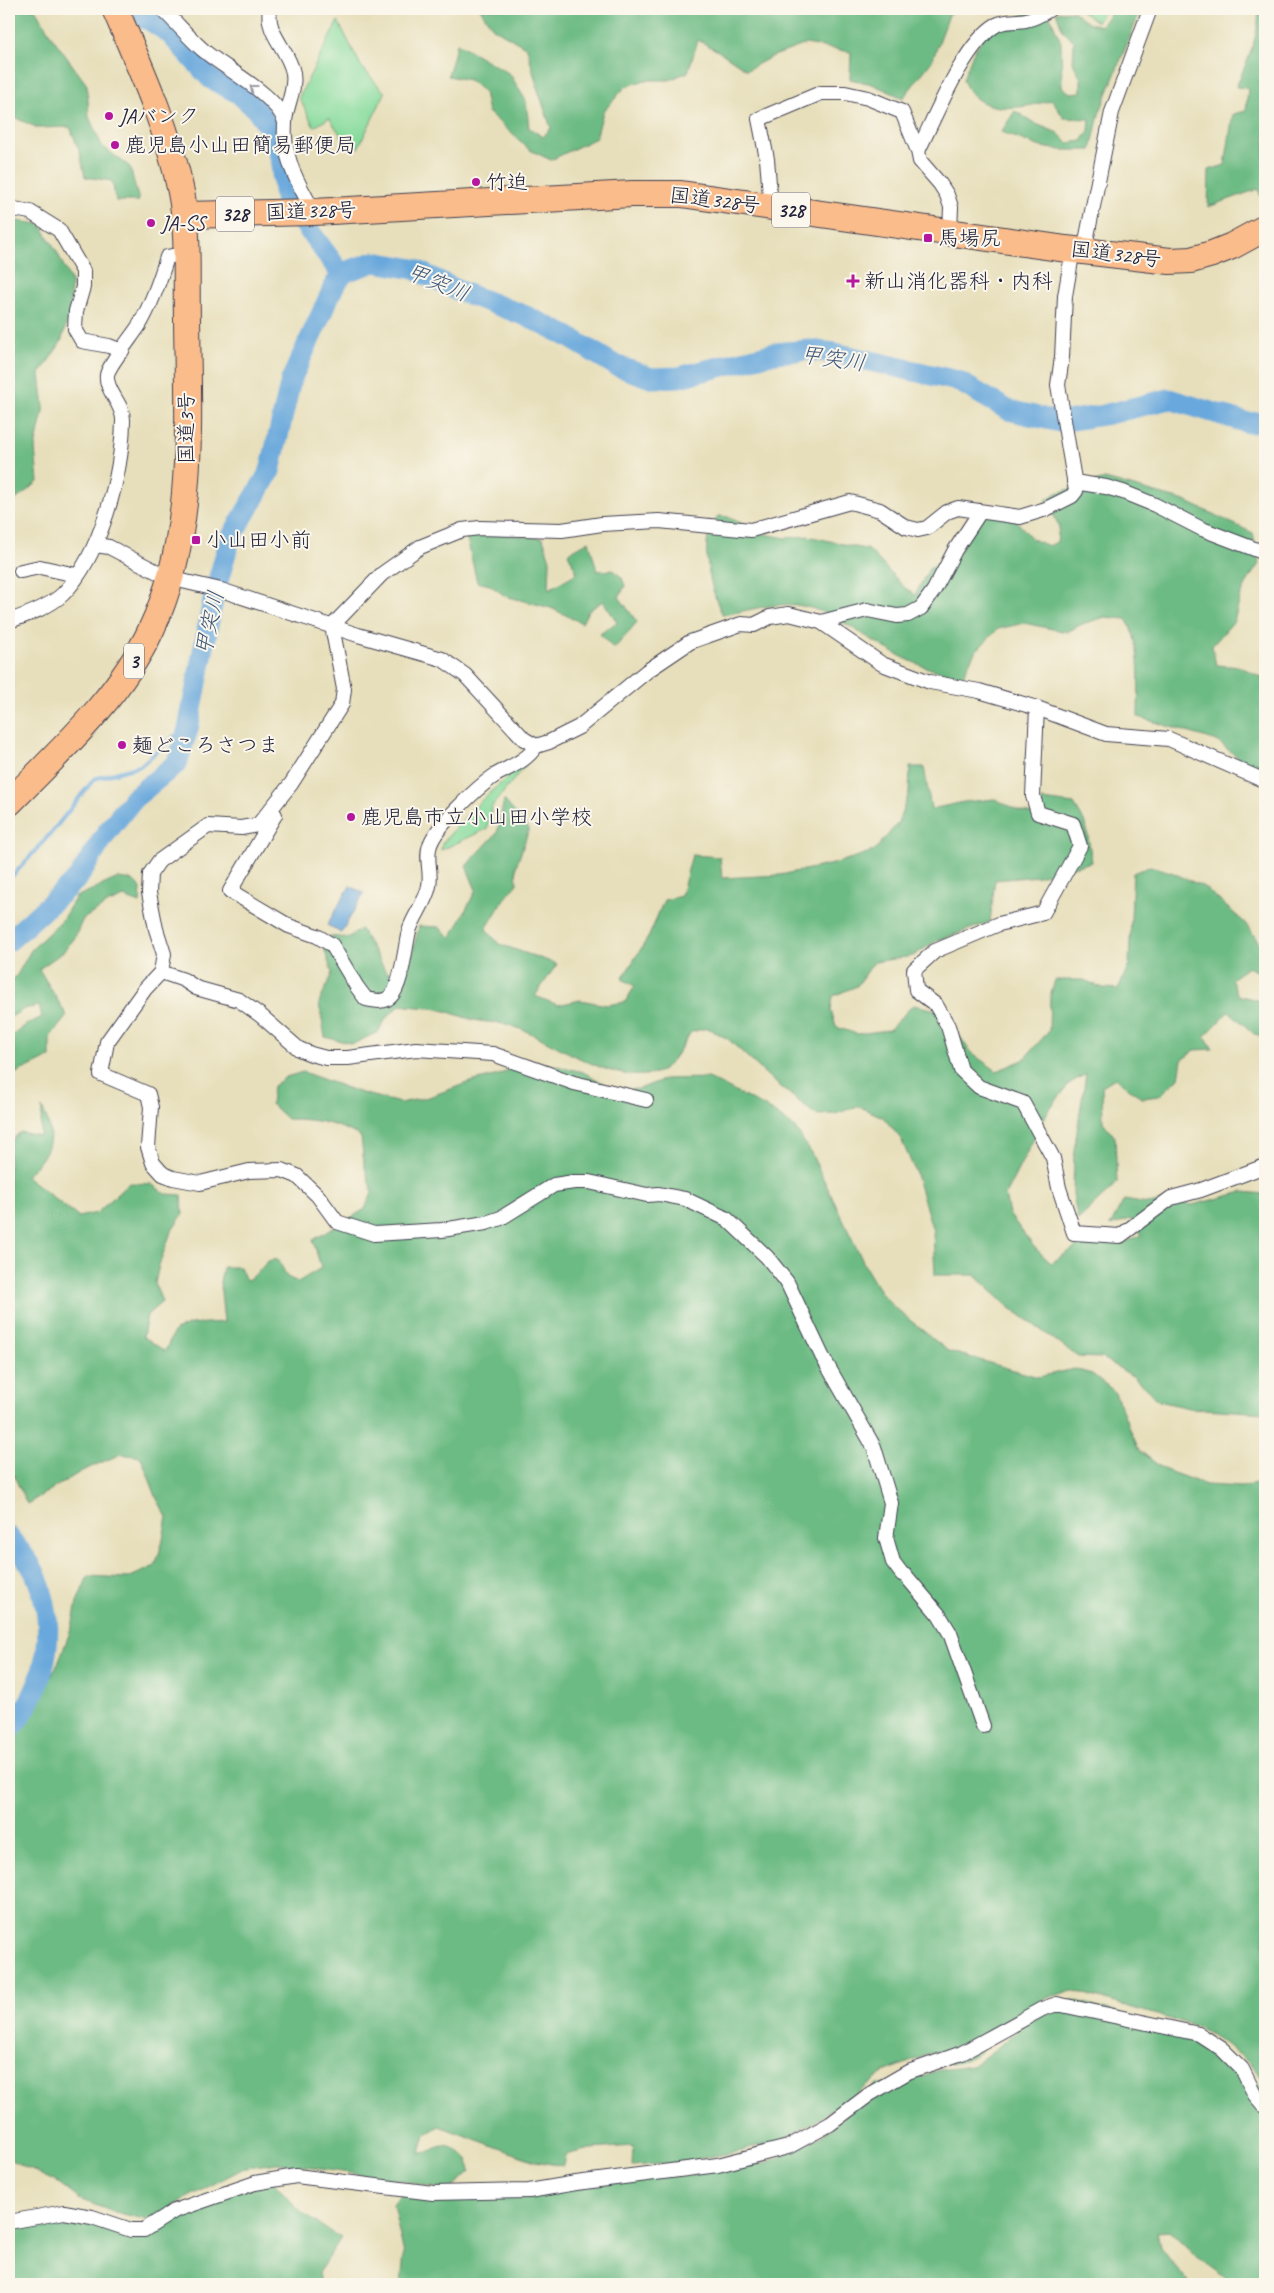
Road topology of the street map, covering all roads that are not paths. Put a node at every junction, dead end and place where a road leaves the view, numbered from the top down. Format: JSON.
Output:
{"nodes":[{"id":1,"x":115,"y":9,"type":"edge"},
{"id":2,"x":162,"y":9,"type":"edge"},
{"id":3,"x":270,"y":9,"type":"edge"},
{"id":4,"x":1050,"y":9,"type":"edge"},
{"id":5,"x":1150,"y":9,"type":"edge"},
{"id":6,"x":285,"y":122,"type":"junction"},
{"id":7,"x":918,"y":151,"type":"junction"},
{"id":8,"x":771,"y":207,"type":"junction"},
{"id":9,"x":9,"y":208,"type":"edge"},
{"id":10,"x":302,"y":212,"type":"junction"},
{"id":11,"x":184,"y":215,"type":"junction"},
{"id":12,"x":1265,"y":228,"type":"edge"},
{"id":13,"x":950,"y":232,"type":"junction"},
{"id":14,"x":1078,"y":250,"type":"junction"},
{"id":15,"x":186,"y":253,"type":"junction"},
{"id":16,"x":122,"y":351,"type":"junction"},
{"id":17,"x":1074,"y":482,"type":"junction"},
{"id":18,"x":980,"y":512,"type":"junction"},
{"id":19,"x":95,"y":545,"type":"junction"},
{"id":20,"x":1265,"y":553,"type":"edge"},
{"id":21,"x":38,"y":558,"type":"dead end"},
{"id":22,"x":52,"y":568,"type":"junction"},
{"id":23,"x":21,"y":571,"type":"dead end"},
{"id":24,"x":76,"y":576,"type":"junction"},
{"id":25,"x":181,"y":581,"type":"junction"},
{"id":26,"x":9,"y":621,"type":"edge"},
{"id":27,"x":821,"y":622,"type":"junction"},
{"id":28,"x":332,"y":626,"type":"junction"},
{"id":29,"x":1036,"y":708,"type":"junction"},
{"id":30,"x":536,"y":746,"type":"junction"},
{"id":31,"x":1265,"y":781,"type":"edge"},
{"id":32,"x":291,"y":784,"type":"junction"},
{"id":33,"x":9,"y":803,"type":"edge"},
{"id":34,"x":161,"y":972,"type":"junction"},
{"id":35,"x":646,"y":1100,"type":"dead end"},
{"id":36,"x":1265,"y":1166,"type":"edge"},
{"id":37,"x":983,"y":1726,"type":"dead end"},
{"id":38,"x":1265,"y":2107,"type":"edge"},
{"id":39,"x":9,"y":2222,"type":"edge"}],
"edges":[{"from":1,"to":11,"type":"highway","name":"国道3号","number":"3"},
{"from":6,"to":2,"type":"street","one_way":true},
{"from":3,"to":6,"type":"street"},
{"from":4,"to":7,"type":"street"},
{"from":5,"to":14,"type":"street"},
{"from":6,"to":10,"type":"street"},
{"from":7,"to":8,"type":"street"},
{"from":7,"to":13,"type":"street"},
{"from":8,"to":10,"type":"highway","name":"国道328号","number":"328"},
{"from":8,"to":13,"type":"highway","name":"国道328号","number":"328"},
{"from":9,"to":16,"type":"street"},
{"from":10,"to":11,"type":"highway","name":"国道328号","number":"328"},
{"from":11,"to":15,"type":"highway","name":"国道3号","number":"3"},
{"from":12,"to":14,"type":"highway","name":"国道328号","number":"328"},
{"from":13,"to":14,"type":"highway","name":"国道328号","number":"328"},
{"from":14,"to":17,"type":"street"},
{"from":15,"to":16,"type":"street"},
{"from":15,"to":25,"type":"highway","name":"国道3号","number":"3"},
{"from":16,"to":19,"type":"street"},
{"from":17,"to":18,"type":"street"},
{"from":17,"to":20,"type":"street"},
{"from":18,"to":27,"type":"street"},
{"from":18,"to":28,"type":"street"},
{"from":19,"to":24,"type":"street"},
{"from":19,"to":25,"type":"street"},
{"from":21,"to":22,"type":"street"},
{"from":22,"to":23,"type":"street"},
{"from":22,"to":24,"type":"street"},
{"from":24,"to":26,"type":"street"},
{"from":25,"to":28,"type":"street"},
{"from":25,"to":33,"type":"highway","name":"国道3号","number":"3"},
{"from":27,"to":29,"type":"street"},
{"from":27,"to":30,"type":"street"},
{"from":28,"to":30,"type":"street"},
{"from":28,"to":32,"type":"street"},
{"from":29,"to":31,"type":"street"},
{"from":29,"to":36,"type":"street"},
{"from":30,"to":32,"type":"street"},
{"from":32,"to":34,"type":"street"},
{"from":34,"to":35,"type":"street"},
{"from":34,"to":37,"type":"street"},
{"from":38,"to":39,"type":"street"}]}
